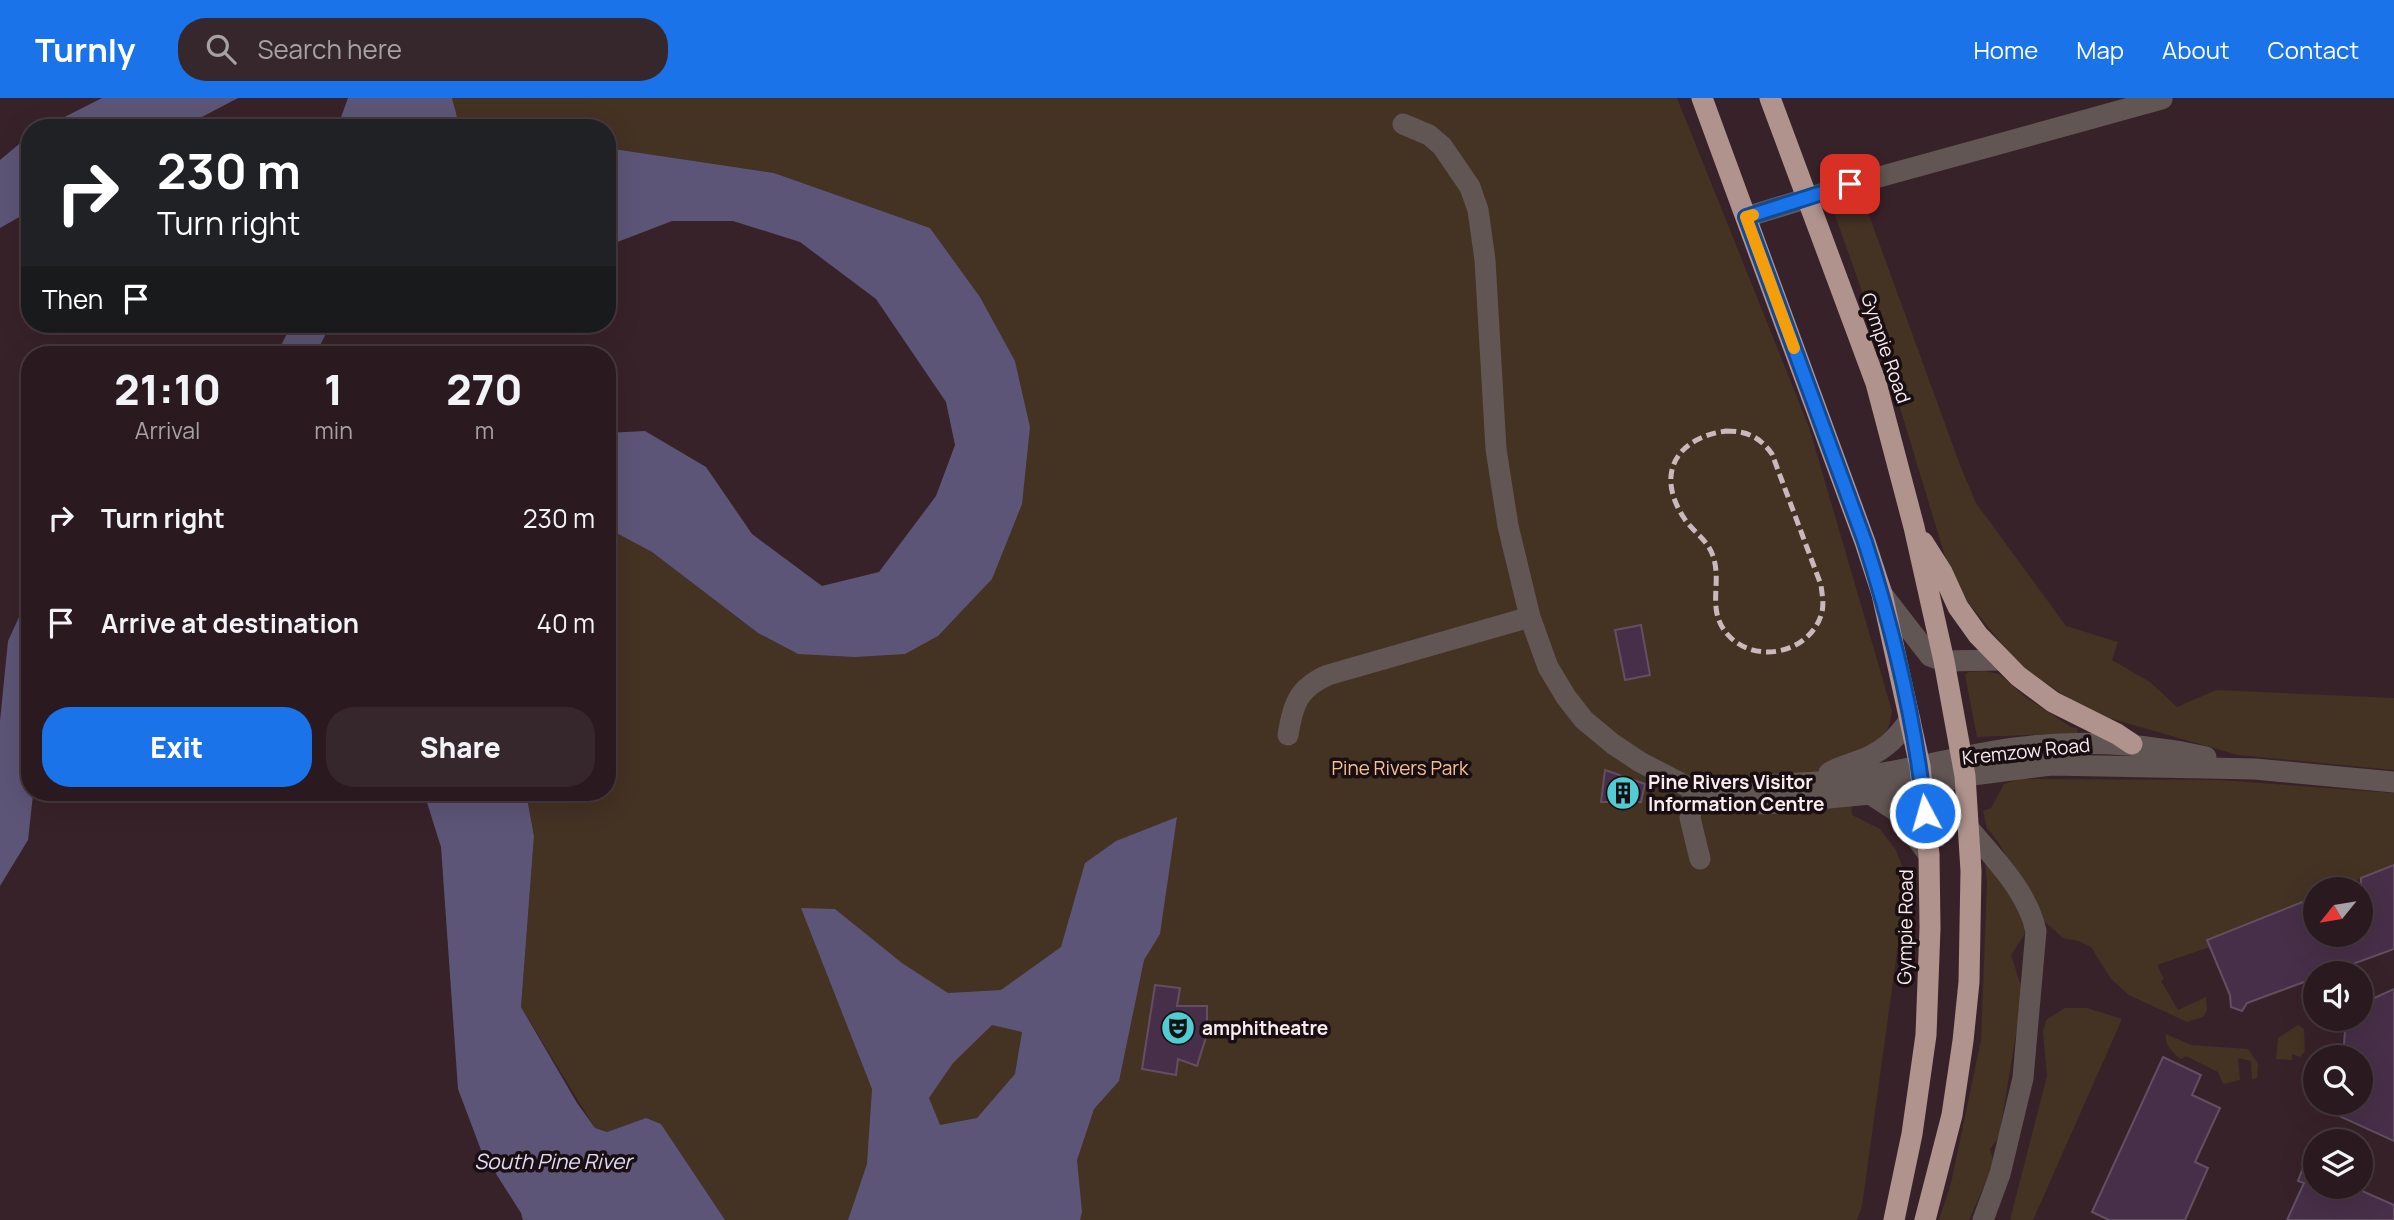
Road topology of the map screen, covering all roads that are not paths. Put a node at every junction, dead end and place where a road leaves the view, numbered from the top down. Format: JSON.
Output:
{"nodes":[{"id":1,"x":1702,"y":98,"type":"edge"},
{"id":2,"x":1770,"y":98,"type":"edge"},
{"id":3,"x":2162,"y":99,"type":"edge"},
{"id":4,"x":1404,"y":124,"type":"dead end"},
{"id":5,"x":1807,"y":197,"type":"junction"},
{"id":6,"x":1746,"y":217,"type":"junction"},
{"id":7,"x":1914,"y":527,"type":"junction"},
{"id":8,"x":1882,"y":594,"type":"junction"},
{"id":9,"x":1530,"y":617,"type":"junction"},
{"id":10,"x":2001,"y":660,"type":"junction"},
{"id":11,"x":1944,"y":661,"type":"junction"},
{"id":12,"x":1910,"y":719,"type":"junction"},
{"id":13,"x":1288,"y":735,"type":"dead end"},
{"id":14,"x":2132,"y":744,"type":"junction"},
{"id":15,"x":1963,"y":766,"type":"junction"},
{"id":16,"x":2255,"y":769,"type":"junction"},
{"id":17,"x":1921,"y":776,"type":"junction"},
{"id":18,"x":1816,"y":782,"type":"junction"},
{"id":19,"x":2394,"y":782,"type":"edge"},
{"id":20,"x":1694,"y":790,"type":"junction"},
{"id":21,"x":1720,"y":794,"type":"junction"},
{"id":22,"x":1870,"y":794,"type":"junction"},
{"id":23,"x":1968,"y":828,"type":"junction"},
{"id":24,"x":1929,"y":855,"type":"junction"},
{"id":25,"x":1700,"y":859,"type":"dead end"},
{"id":26,"x":1894,"y":1220,"type":"edge"},
{"id":27,"x":1925,"y":1220,"type":"edge"},
{"id":28,"x":1983,"y":1220,"type":"edge"}],
"edges":[{"from":1,"to":6,"type":"highway","name":"Gympie Road"},
{"from":2,"to":5,"type":"highway","name":"Gympie Road"},
{"from":3,"to":5,"type":"street"},
{"from":4,"to":9,"type":"street"},
{"from":5,"to":6,"type":"street"},
{"from":5,"to":7,"type":"highway","name":"Gympie Road"},
{"from":6,"to":8,"type":"highway","name":"Gympie Road"},
{"from":7,"to":10,"type":"highway"},
{"from":7,"to":11,"type":"highway","name":"Gympie Road"},
{"from":8,"to":11,"type":"street","name":"Gympie Road"},
{"from":8,"to":12,"type":"highway","name":"Gympie Road"},
{"from":9,"to":13,"type":"street"},
{"from":9,"to":20,"type":"street"},
{"from":10,"to":11,"type":"street"},
{"from":10,"to":14,"type":"highway"},
{"from":11,"to":15,"type":"highway","name":"Gympie Road"},
{"from":12,"to":17,"type":"highway","name":"Gympie Road"},
{"from":12,"to":18,"type":"street"},
{"from":14,"to":15,"type":"street","name":"Kremzow Road"},
{"from":14,"to":16,"type":"street","name":"Kremzow Road"},
{"from":15,"to":16,"type":"street","name":"Kremzow Road"},
{"from":15,"to":17,"type":"street","name":"Kremzow Road"},
{"from":15,"to":23,"type":"highway","name":"Gympie Road"},
{"from":16,"to":19,"type":"street","name":"Kremzow Road"},
{"from":17,"to":18,"type":"street"},
{"from":17,"to":22,"type":"street"},
{"from":17,"to":24,"type":"highway","name":"Gympie Road"},
{"from":18,"to":21,"type":"street"},
{"from":20,"to":21,"type":"street"},
{"from":20,"to":25,"type":"street"},
{"from":21,"to":22,"type":"street"},
{"from":22,"to":24,"type":"street"},
{"from":23,"to":27,"type":"highway","name":"Gympie Road"},
{"from":23,"to":28,"type":"street"},
{"from":24,"to":26,"type":"highway","name":"Gympie Road"}]}
